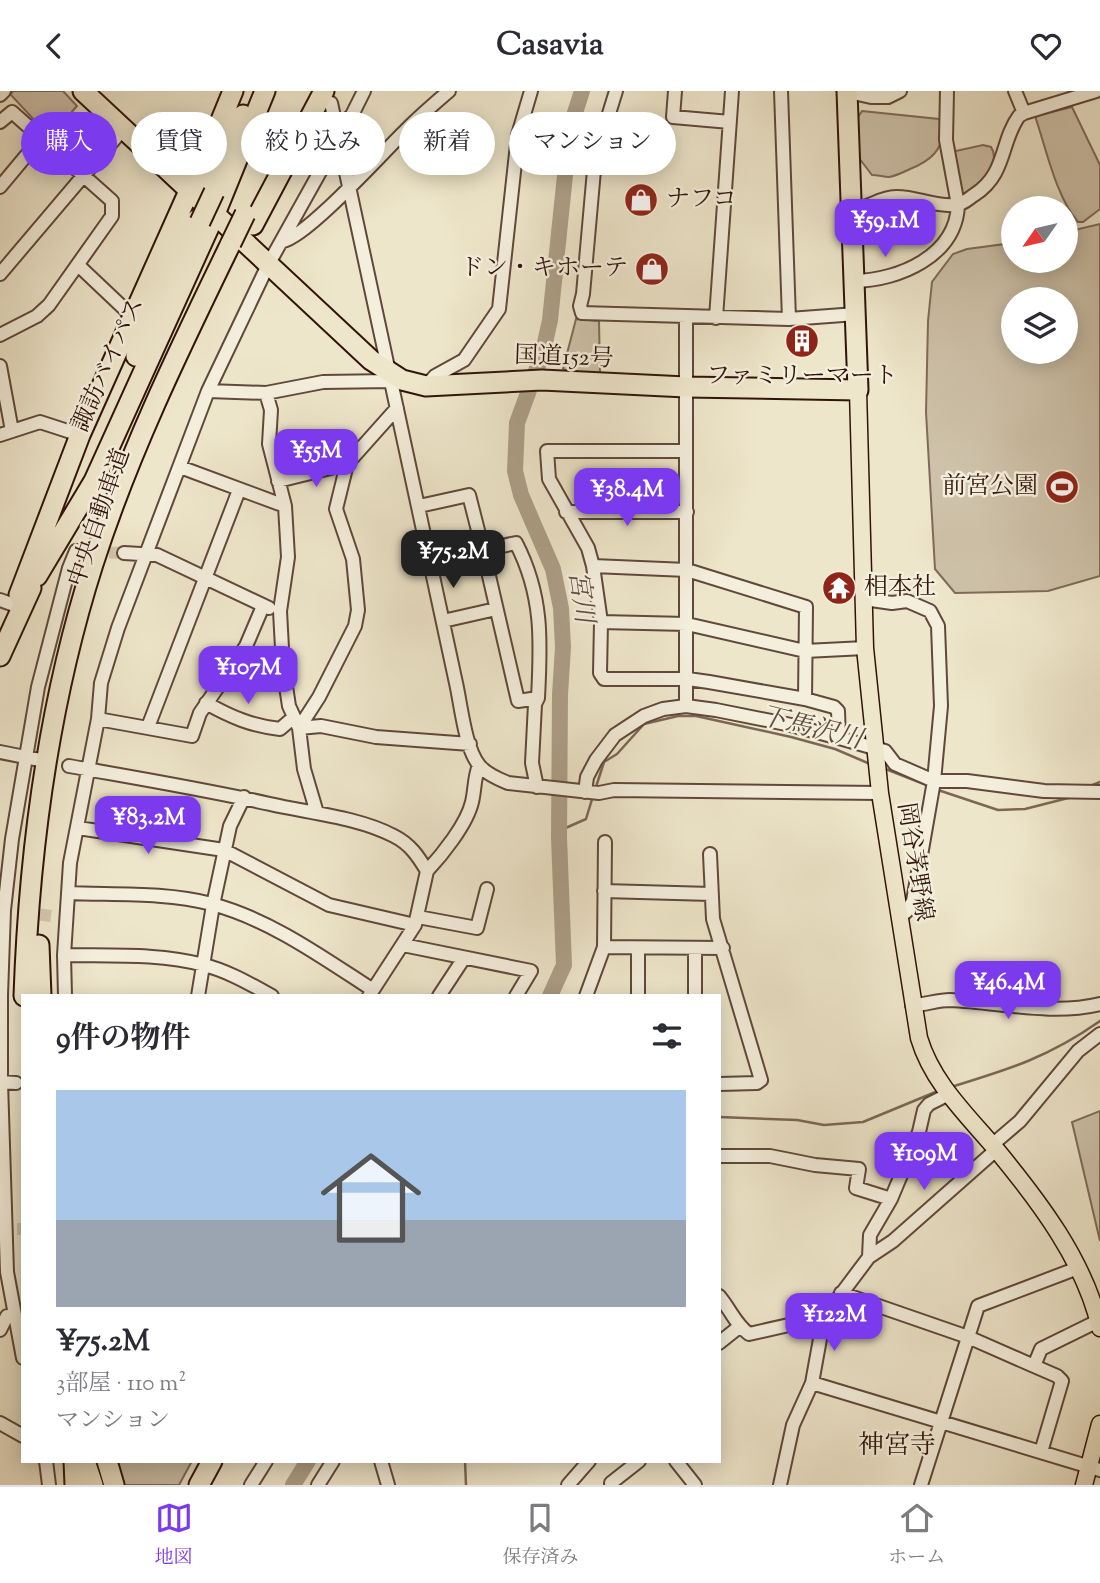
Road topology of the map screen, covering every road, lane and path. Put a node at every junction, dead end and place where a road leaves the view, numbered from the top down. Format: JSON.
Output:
{"nodes":[{"id":1,"x":4,"y":91,"type":"edge"},
{"id":2,"x":83,"y":91,"type":"edge"},
{"id":3,"x":233,"y":91,"type":"edge"},
{"id":4,"x":255,"y":91,"type":"edge"},
{"id":5,"x":265,"y":91,"type":"edge"},
{"id":6,"x":310,"y":91,"type":"edge"},
{"id":7,"x":364,"y":91,"type":"edge"},
{"id":8,"x":449,"y":91,"type":"edge"},
{"id":9,"x":531,"y":91,"type":"edge"},
{"id":10,"x":616,"y":91,"type":"edge"},
{"id":11,"x":675,"y":91,"type":"edge"},
{"id":12,"x":732,"y":91,"type":"edge"},
{"id":13,"x":781,"y":91,"type":"edge"},
{"id":14,"x":846,"y":91,"type":"edge"},
{"id":15,"x":900,"y":91,"type":"edge"},
{"id":16,"x":947,"y":91,"type":"edge"},
{"id":17,"x":1015,"y":91,"type":"edge"},
{"id":18,"x":1096,"y":91,"type":"edge"},
{"id":19,"x":0,"y":95,"type":"edge"},
{"id":20,"x":328,"y":97,"type":"edge"},
{"id":21,"x":354,"y":112,"type":"edge"},
{"id":22,"x":1024,"y":113,"type":"junction"},
{"id":23,"x":21,"y":121,"type":"edge"},
{"id":24,"x":0,"y":122,"type":"edge"},
{"id":25,"x":730,"y":122,"type":"junction"},
{"id":26,"x":123,"y":129,"type":"junction"},
{"id":27,"x":21,"y":162,"type":"edge"},
{"id":28,"x":81,"y":175,"type":"edge"},
{"id":29,"x":319,"y":175,"type":"edge"},
{"id":30,"x":347,"y":175,"type":"edge"},
{"id":31,"x":83,"y":177,"type":"junction"},
{"id":32,"x":350,"y":186,"type":"junction"},
{"id":33,"x":0,"y":187,"type":"edge"},
{"id":34,"x":189,"y":191,"type":"junction"},
{"id":35,"x":958,"y":205,"type":"junction"},
{"id":36,"x":853,"y":209,"type":"junction"},
{"id":37,"x":204,"y":218,"type":"junction"},
{"id":38,"x":249,"y":220,"type":"junction"},
{"id":39,"x":283,"y":241,"type":"junction"},
{"id":40,"x":235,"y":246,"type":"junction"},
{"id":41,"x":78,"y":265,"type":"junction"},
{"id":42,"x":268,"y":265,"type":"junction"},
{"id":43,"x":0,"y":274,"type":"edge"},
{"id":44,"x":855,"y":281,"type":"junction"},
{"id":45,"x":856,"y":314,"type":"junction"},
{"id":46,"x":686,"y":316,"type":"junction"},
{"id":47,"x":134,"y":318,"type":"junction"},
{"id":48,"x":716,"y":318,"type":"junction"},
{"id":49,"x":789,"y":319,"type":"junction"},
{"id":50,"x":0,"y":335,"type":"edge"},
{"id":51,"x":0,"y":366,"type":"edge"},
{"id":52,"x":390,"y":378,"type":"junction"},
{"id":53,"x":426,"y":386,"type":"junction"},
{"id":54,"x":686,"y":387,"type":"junction"},
{"id":55,"x":858,"y":390,"type":"junction"},
{"id":56,"x":208,"y":391,"type":"junction"},
{"id":57,"x":266,"y":393,"type":"junction"},
{"id":58,"x":397,"y":408,"type":"junction"},
{"id":59,"x":6,"y":433,"type":"edge"},
{"id":60,"x":80,"y":435,"type":"junction"},
{"id":61,"x":686,"y":451,"type":"junction"},
{"id":62,"x":347,"y":464,"type":"junction"},
{"id":63,"x":180,"y":467,"type":"junction"},
{"id":64,"x":278,"y":481,"type":"junction"},
{"id":65,"x":239,"y":490,"type":"junction"},
{"id":66,"x":285,"y":506,"type":"junction"},
{"id":67,"x":418,"y":506,"type":"junction"},
{"id":68,"x":566,"y":512,"type":"junction"},
{"id":69,"x":687,"y":512,"type":"junction"},
{"id":70,"x":483,"y":550,"type":"junction"},
{"id":71,"x":87,"y":551,"type":"dead end"},
{"id":72,"x":124,"y":553,"type":"tunnel mouth"},
{"id":73,"x":145,"y":554,"type":"junction"},
{"id":74,"x":593,"y":566,"type":"junction"},
{"id":75,"x":687,"y":571,"type":"junction"},
{"id":76,"x":205,"y":578,"type":"junction"},
{"id":77,"x":864,"y":599,"type":"junction"},
{"id":78,"x":13,"y":601,"type":"edge"},
{"id":79,"x":263,"y":606,"type":"junction"},
{"id":80,"x":496,"y":609,"type":"junction"},
{"id":81,"x":280,"y":611,"type":"junction"},
{"id":82,"x":443,"y":621,"type":"junction"},
{"id":83,"x":601,"y":622,"type":"junction"},
{"id":84,"x":687,"y":624,"type":"junction"},
{"id":85,"x":0,"y":641,"type":"edge"},
{"id":86,"x":866,"y":649,"type":"junction"},
{"id":87,"x":805,"y":652,"type":"junction"},
{"id":88,"x":0,"y":656,"type":"edge"},
{"id":89,"x":688,"y":679,"type":"junction"},
{"id":90,"x":538,"y":698,"type":"junction"},
{"id":91,"x":805,"y":699,"type":"junction"},
{"id":92,"x":206,"y":703,"type":"junction"},
{"id":93,"x":686,"y":706,"type":"junction"},
{"id":94,"x":98,"y":719,"type":"junction"},
{"id":95,"x":297,"y":722,"type":"junction"},
{"id":96,"x":148,"y":727,"type":"junction"},
{"id":97,"x":839,"y":737,"type":"junction"},
{"id":98,"x":470,"y":744,"type":"junction"},
{"id":99,"x":0,"y":752,"type":"edge"},
{"id":100,"x":27,"y":757,"type":"junction"},
{"id":101,"x":40,"y":760,"type":"dead end"},
{"id":102,"x":877,"y":761,"type":"junction"},
{"id":103,"x":479,"y":765,"type":"junction"},
{"id":104,"x":69,"y":766,"type":"dead end"},
{"id":105,"x":89,"y":769,"type":"junction"},
{"id":106,"x":933,"y":785,"type":"junction"},
{"id":107,"x":540,"y":787,"type":"junction"},
{"id":108,"x":588,"y":792,"type":"junction"},
{"id":109,"x":1100,"y":792,"type":"edge"},
{"id":110,"x":880,"y":793,"type":"junction"},
{"id":111,"x":244,"y":797,"type":"junction"},
{"id":112,"x":317,"y":813,"type":"junction"},
{"id":113,"x":78,"y":828,"type":"junction"},
{"id":114,"x":605,"y":842,"type":"dead end"},
{"id":115,"x":224,"y":850,"type":"junction"},
{"id":116,"x":710,"y":854,"type":"dead end"},
{"id":117,"x":427,"y":871,"type":"junction"},
{"id":118,"x":487,"y":889,"type":"dead end"},
{"id":119,"x":604,"y":891,"type":"junction"},
{"id":120,"x":68,"y":893,"type":"junction"},
{"id":121,"x":711,"y":894,"type":"junction"},
{"id":122,"x":213,"y":905,"type":"junction"},
{"id":123,"x":2,"y":909,"type":"edge"},
{"id":124,"x":21,"y":912,"type":"tunnel mouth"},
{"id":125,"x":51,"y":916,"type":"tunnel mouth"},
{"id":126,"x":66,"y":918,"type":"junction"},
{"id":127,"x":899,"y":918,"type":"junction"},
{"id":128,"x":416,"y":921,"type":"junction"},
{"id":129,"x":403,"y":945,"type":"junction"},
{"id":130,"x":604,"y":947,"type":"junction"},
{"id":131,"x":638,"y":948,"type":"junction"},
{"id":132,"x":723,"y":948,"type":"junction"},
{"id":133,"x":695,"y":949,"type":"junction"},
{"id":134,"x":64,"y":955,"type":"junction"},
{"id":135,"x":464,"y":958,"type":"junction"},
{"id":136,"x":204,"y":965,"type":"junction"},
{"id":137,"x":371,"y":993,"type":"edge"},
{"id":138,"x":24,"y":994,"type":"edge"},
{"id":139,"x":39,"y":994,"type":"edge"},
{"id":140,"x":65,"y":994,"type":"edge"},
{"id":141,"x":198,"y":994,"type":"edge"},
{"id":142,"x":269,"y":994,"type":"edge"},
{"id":143,"x":440,"y":994,"type":"edge"},
{"id":144,"x":517,"y":994,"type":"edge"},
{"id":145,"x":587,"y":994,"type":"edge"},
{"id":146,"x":638,"y":994,"type":"edge"},
{"id":147,"x":695,"y":994,"type":"edge"},
{"id":148,"x":1100,"y":1004,"type":"edge"},
{"id":149,"x":912,"y":1005,"type":"junction"},
{"id":150,"x":1100,"y":1034,"type":"edge"},
{"id":151,"x":0,"y":1082,"type":"edge"},
{"id":152,"x":16,"y":1083,"type":"dead end"},
{"id":153,"x":721,"y":1084,"type":"edge"},
{"id":154,"x":946,"y":1090,"type":"junction"},
{"id":155,"x":994,"y":1147,"type":"junction"},
{"id":156,"x":721,"y":1156,"type":"edge"},
{"id":157,"x":891,"y":1199,"type":"junction"},
{"id":158,"x":7,"y":1228,"type":"edge"},
{"id":159,"x":869,"y":1257,"type":"junction"},
{"id":160,"x":1078,"y":1268,"type":"junction"},
{"id":161,"x":841,"y":1293,"type":"junction"},
{"id":162,"x":721,"y":1298,"type":"edge"},
{"id":163,"x":7,"y":1314,"type":"edge"},
{"id":164,"x":824,"y":1317,"type":"junction"},
{"id":165,"x":1099,"y":1325,"type":"edge"},
{"id":166,"x":739,"y":1327,"type":"junction"},
{"id":167,"x":0,"y":1330,"type":"edge"},
{"id":168,"x":968,"y":1337,"type":"junction"},
{"id":169,"x":721,"y":1341,"type":"edge"},
{"id":170,"x":21,"y":1353,"type":"edge"},
{"id":171,"x":1034,"y":1366,"type":"junction"},
{"id":172,"x":812,"y":1383,"type":"junction"},
{"id":173,"x":940,"y":1421,"type":"junction"},
{"id":174,"x":0,"y":1423,"type":"edge"},
{"id":175,"x":1100,"y":1424,"type":"edge"},
{"id":176,"x":21,"y":1435,"type":"edge"},
{"id":177,"x":1041,"y":1452,"type":"junction"},
{"id":178,"x":46,"y":1463,"type":"edge"},
{"id":179,"x":74,"y":1463,"type":"edge"},
{"id":180,"x":86,"y":1463,"type":"edge"},
{"id":181,"x":100,"y":1463,"type":"edge"},
{"id":182,"x":108,"y":1463,"type":"edge"},
{"id":183,"x":199,"y":1463,"type":"edge"},
{"id":184,"x":211,"y":1463,"type":"edge"},
{"id":185,"x":265,"y":1463,"type":"edge"},
{"id":186,"x":332,"y":1463,"type":"edge"},
{"id":187,"x":382,"y":1463,"type":"edge"},
{"id":188,"x":587,"y":1463,"type":"edge"},
{"id":189,"x":636,"y":1463,"type":"edge"},
{"id":190,"x":678,"y":1463,"type":"edge"},
{"id":191,"x":1094,"y":1469,"type":"edge"},
{"id":192,"x":611,"y":1483,"type":"edge"},
{"id":193,"x":49,"y":1485,"type":"edge"},
{"id":194,"x":75,"y":1485,"type":"edge"},
{"id":195,"x":93,"y":1485,"type":"edge"},
{"id":196,"x":106,"y":1485,"type":"edge"},
{"id":197,"x":114,"y":1485,"type":"edge"},
{"id":198,"x":187,"y":1485,"type":"edge"},
{"id":199,"x":199,"y":1485,"type":"edge"},
{"id":200,"x":251,"y":1485,"type":"edge"},
{"id":201,"x":318,"y":1485,"type":"edge"},
{"id":202,"x":388,"y":1485,"type":"edge"},
{"id":203,"x":568,"y":1485,"type":"edge"},
{"id":204,"x":695,"y":1485,"type":"edge"},
{"id":205,"x":780,"y":1485,"type":"edge"},
{"id":206,"x":921,"y":1485,"type":"edge"},
{"id":207,"x":1084,"y":1485,"type":"edge"}],
"edges":[{"from":1,"to":19,"type":"street"},
{"from":2,"to":26,"type":"highway","name":"国道152号"},
{"from":3,"to":34,"type":"highway"},
{"from":4,"to":37,"type":"highway","name":"諏訪バイパス","bridge":true},
{"from":5,"to":37,"type":"highway"},
{"from":6,"to":38,"type":"highway","name":"中央自動車道"},
{"from":7,"to":21,"type":"street"},
{"from":8,"to":32,"type":"street"},
{"from":9,"to":53,"type":"street"},
{"from":10,"to":46,"type":"street"},
{"from":11,"to":25,"type":"street"},
{"from":12,"to":25,"type":"street"},
{"from":13,"to":49,"type":"street"},
{"from":14,"to":15,"type":"street"},
{"from":14,"to":36,"type":"highway"},
{"from":16,"to":35,"type":"street"},
{"from":17,"to":22,"type":"street"},
{"from":18,"to":22,"type":"street"},
{"from":20,"to":38,"type":"highway","name":"中央自動車道"},
{"from":22,"to":35,"type":"street"},
{"from":23,"to":24,"type":"street"},
{"from":25,"to":48,"type":"street"},
{"from":26,"to":31,"type":"street"},
{"from":26,"to":34,"type":"highway","name":"国道152号"},
{"from":27,"to":33,"type":"street"},
{"from":28,"to":31,"type":"street"},
{"from":29,"to":39,"type":"street"},
{"from":30,"to":32,"type":"street"},
{"from":31,"to":41,"type":"street"},
{"from":31,"to":43,"type":"street"},
{"from":32,"to":39,"type":"street"},
{"from":32,"to":52,"type":"street"},
{"from":34,"to":37,"type":"highway","name":"国道152号"},
{"from":34,"to":47,"type":"highway"},
{"from":35,"to":36,"type":"street"},
{"from":35,"to":44,"type":"street"},
{"from":36,"to":44,"type":"highway"},
{"from":37,"to":42,"type":"highway","name":"国道152号"},
{"from":37,"to":78,"type":"highway","name":"諏訪バイパス"},
{"from":37,"to":88,"type":"highway","name":"諏訪バイパス"},
{"from":38,"to":40,"type":"highway","name":"中央自動車道"},
{"from":39,"to":42,"type":"street"},
{"from":40,"to":138,"type":"highway","name":"中央自動車道"},
{"from":40,"to":139,"type":"highway","name":"中央自動車道"},
{"from":41,"to":47,"type":"street"},
{"from":41,"to":50,"type":"street"},
{"from":42,"to":52,"type":"highway","name":"国道152号"},
{"from":42,"to":56,"type":"street"},
{"from":44,"to":45,"type":"highway"},
{"from":45,"to":49,"type":"street"},
{"from":45,"to":55,"type":"highway"},
{"from":46,"to":48,"type":"street"},
{"from":46,"to":54,"type":"street"},
{"from":47,"to":60,"type":"highway"},
{"from":48,"to":49,"type":"street"},
{"from":51,"to":59,"type":"street"},
{"from":52,"to":53,"type":"highway","name":"国道152号"},
{"from":52,"to":57,"type":"street"},
{"from":52,"to":58,"type":"street"},
{"from":53,"to":54,"type":"highway","name":"国道152号"},
{"from":54,"to":55,"type":"highway","name":"国道152号"},
{"from":54,"to":61,"type":"street"},
{"from":55,"to":77,"type":"main road","name":"岡谷茅野線"},
{"from":56,"to":57,"type":"street"},
{"from":56,"to":63,"type":"street"},
{"from":57,"to":64,"type":"street"},
{"from":58,"to":62,"type":"street"},
{"from":58,"to":67,"type":"street"},
{"from":59,"to":60,"type":"street"},
{"from":60,"to":78,"type":"highway"},
{"from":61,"to":68,"type":"street"},
{"from":61,"to":69,"type":"street"},
{"from":62,"to":64,"type":"street"},
{"from":62,"to":95,"type":"street"},
{"from":63,"to":65,"type":"street"},
{"from":63,"to":73,"type":"street"},
{"from":64,"to":66,"type":"street"},
{"from":65,"to":66,"type":"street"},
{"from":65,"to":76,"type":"street"},
{"from":66,"to":81,"type":"street"},
{"from":67,"to":70,"type":"street"},
{"from":67,"to":82,"type":"street"},
{"from":68,"to":69,"type":"street"},
{"from":68,"to":74,"type":"street"},
{"from":69,"to":75,"type":"street"},
{"from":70,"to":80,"type":"street"},
{"from":70,"to":90,"type":"street"},
{"from":71,"to":100,"type":"street"},
{"from":72,"to":73,"type":"street"},
{"from":73,"to":76,"type":"street"},
{"from":73,"to":94,"type":"street"},
{"from":74,"to":75,"type":"street"},
{"from":74,"to":83,"type":"street"},
{"from":75,"to":84,"type":"street"},
{"from":75,"to":87,"type":"street"},
{"from":76,"to":79,"type":"street"},
{"from":76,"to":96,"type":"street"},
{"from":77,"to":86,"type":"main road","name":"岡谷茅野線"},
{"from":77,"to":106,"type":"street"},
{"from":78,"to":85,"type":"highway","name":"諏訪バイパス"},
{"from":79,"to":81,"type":"street"},
{"from":79,"to":92,"type":"street"},
{"from":80,"to":82,"type":"street"},
{"from":80,"to":90,"type":"street"},
{"from":81,"to":95,"type":"street"},
{"from":82,"to":98,"type":"street"},
{"from":83,"to":84,"type":"street"},
{"from":83,"to":89,"type":"street"},
{"from":84,"to":87,"type":"street"},
{"from":84,"to":89,"type":"street"},
{"from":86,"to":87,"type":"street"},
{"from":86,"to":102,"type":"main road","name":"岡谷茅野線"},
{"from":87,"to":91,"type":"street"},
{"from":89,"to":91,"type":"street"},
{"from":89,"to":93,"type":"street"},
{"from":90,"to":107,"type":"street"},
{"from":91,"to":97,"type":"street"},
{"from":92,"to":95,"type":"street"},
{"from":92,"to":96,"type":"street"},
{"from":93,"to":97,"type":"street"},
{"from":93,"to":108,"type":"street"},
{"from":94,"to":96,"type":"street"},
{"from":94,"to":105,"type":"street"},
{"from":95,"to":98,"type":"street"},
{"from":95,"to":112,"type":"street"},
{"from":97,"to":102,"type":"street"},
{"from":98,"to":103,"type":"street"},
{"from":99,"to":100,"type":"street"},
{"from":100,"to":101,"type":"street"},
{"from":100,"to":123,"type":"street"},
{"from":102,"to":106,"type":"street"},
{"from":102,"to":110,"type":"main road","name":"岡谷茅野線"},
{"from":103,"to":107,"type":"street"},
{"from":103,"to":117,"type":"street"},
{"from":104,"to":105,"type":"street"},
{"from":105,"to":111,"type":"street"},
{"from":105,"to":113,"type":"street"},
{"from":106,"to":109,"type":"street"},
{"from":106,"to":127,"type":"street"},
{"from":107,"to":108,"type":"street"},
{"from":108,"to":110,"type":"street"},
{"from":110,"to":127,"type":"main road","name":"岡谷茅野線"},
{"from":111,"to":112,"type":"street"},
{"from":111,"to":115,"type":"street"},
{"from":112,"to":117,"type":"street"},
{"from":113,"to":115,"type":"street"},
{"from":113,"to":120,"type":"street"},
{"from":114,"to":119,"type":"street"},
{"from":115,"to":122,"type":"street"},
{"from":115,"to":128,"type":"street"},
{"from":116,"to":121,"type":"street"},
{"from":117,"to":128,"type":"street"},
{"from":118,"to":128,"type":"street"},
{"from":119,"to":121,"type":"street"},
{"from":119,"to":130,"type":"street"},
{"from":120,"to":122,"type":"street"},
{"from":120,"to":126,"type":"street"},
{"from":121,"to":132,"type":"street"},
{"from":122,"to":136,"type":"street"},
{"from":122,"to":137,"type":"street"},
{"from":123,"to":124,"type":"street"},
{"from":123,"to":151,"type":"street"},
{"from":125,"to":126,"type":"street"},
{"from":126,"to":134,"type":"street"},
{"from":127,"to":149,"type":"main road","name":"岡谷茅野線"},
{"from":128,"to":129,"type":"street"},
{"from":129,"to":135,"type":"street"},
{"from":129,"to":137,"type":"street"},
{"from":130,"to":131,"type":"street"},
{"from":130,"to":145,"type":"street"},
{"from":131,"to":133,"type":"street"},
{"from":131,"to":146,"type":"street"},
{"from":132,"to":133,"type":"street"},
{"from":132,"to":153,"type":"street"},
{"from":133,"to":147,"type":"street"},
{"from":134,"to":136,"type":"street"},
{"from":134,"to":140,"type":"street"},
{"from":135,"to":143,"type":"street"},
{"from":135,"to":144,"type":"street"},
{"from":136,"to":141,"type":"street"},
{"from":136,"to":142,"type":"street"},
{"from":148,"to":149,"type":"street"},
{"from":149,"to":154,"type":"main road","name":"岡谷茅野線"},
{"from":150,"to":155,"type":"street"},
{"from":151,"to":152,"type":"street"},
{"from":151,"to":158,"type":"street"},
{"from":154,"to":155,"type":"main road","name":"岡谷茅野線"},
{"from":154,"to":157,"type":"street"},
{"from":155,"to":159,"type":"street"},
{"from":155,"to":160,"type":"main road","name":"岡谷茅野線"},
{"from":156,"to":157,"type":"street"},
{"from":157,"to":159,"type":"street"},
{"from":158,"to":163,"type":"street"},
{"from":159,"to":161,"type":"street"},
{"from":160,"to":165,"type":"main road","name":"岡谷茅野線"},
{"from":160,"to":168,"type":"street"},
{"from":161,"to":164,"type":"street"},
{"from":161,"to":168,"type":"street"},
{"from":162,"to":166,"type":"street"},
{"from":163,"to":167,"type":"street"},
{"from":163,"to":170,"type":"street"},
{"from":164,"to":166,"type":"street"},
{"from":164,"to":172,"type":"street"},
{"from":165,"to":171,"type":"street"},
{"from":166,"to":169,"type":"street"},
{"from":168,"to":171,"type":"street"},
{"from":168,"to":173,"type":"street"},
{"from":171,"to":177,"type":"street"},
{"from":172,"to":173,"type":"street"},
{"from":172,"to":205,"type":"street"},
{"from":173,"to":177,"type":"street"},
{"from":173,"to":206,"type":"street"},
{"from":174,"to":176,"type":"street"},
{"from":175,"to":191,"type":"main road"},
{"from":177,"to":191,"type":"street"},
{"from":178,"to":193,"type":"street"},
{"from":179,"to":194,"type":"highway"},
{"from":180,"to":195,"type":"highway"},
{"from":181,"to":196,"type":"highway"},
{"from":182,"to":197,"type":"highway"},
{"from":183,"to":198,"type":"highway"},
{"from":184,"to":199,"type":"highway"},
{"from":185,"to":200,"type":"street"},
{"from":186,"to":201,"type":"street"},
{"from":187,"to":202,"type":"street"},
{"from":188,"to":203,"type":"street"},
{"from":189,"to":192,"type":"street"},
{"from":190,"to":204,"type":"street"},
{"from":191,"to":207,"type":"main road"}]}
